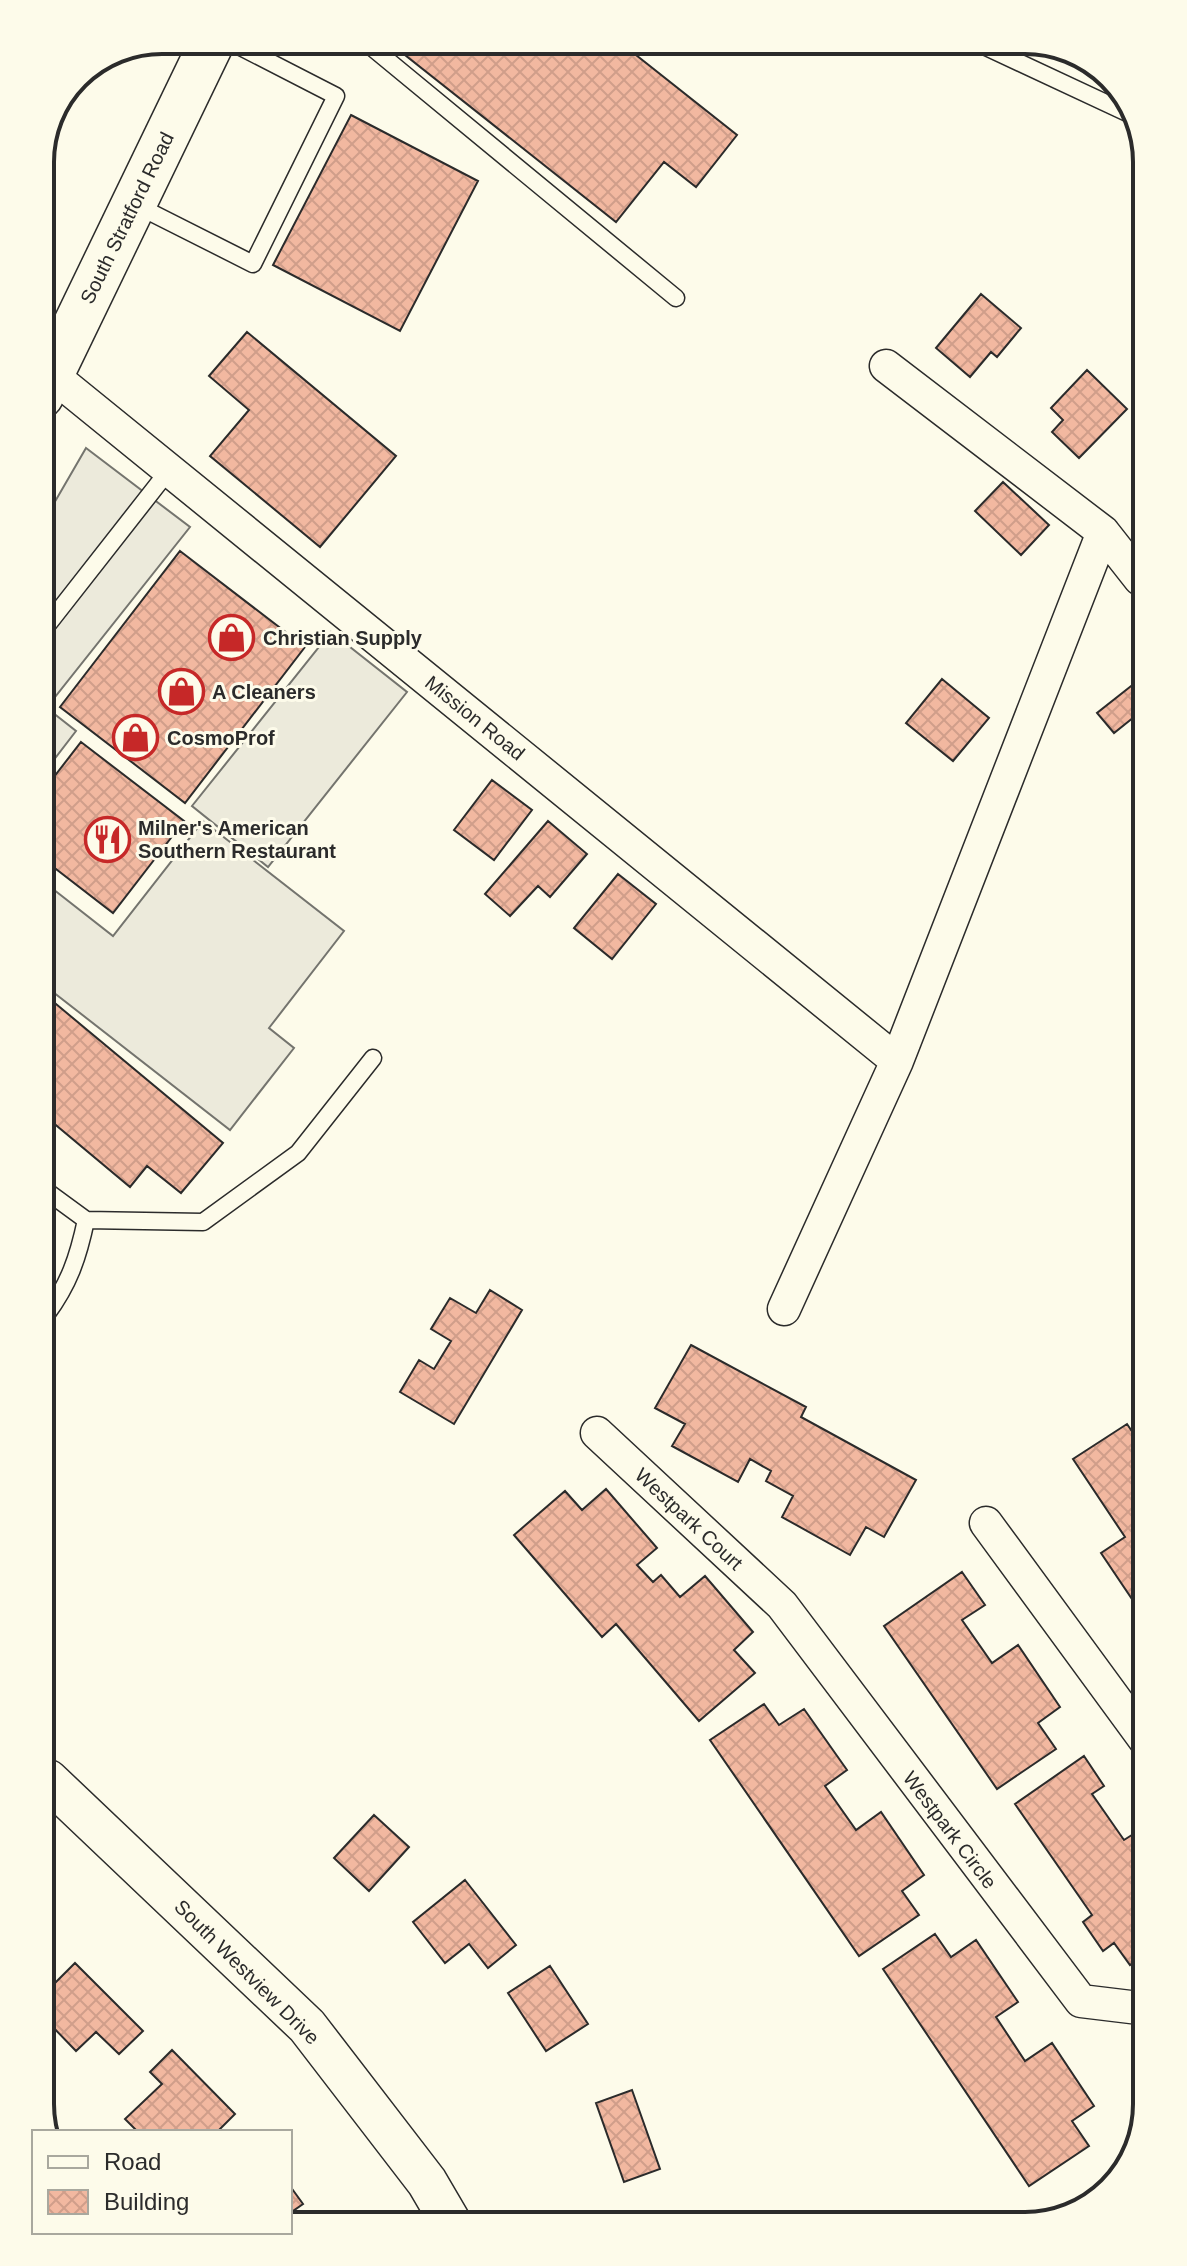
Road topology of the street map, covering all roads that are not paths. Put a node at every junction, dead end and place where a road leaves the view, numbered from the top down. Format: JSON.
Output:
{"nodes":[{"id":1,"x":206,"y":54,"type":"edge"},
{"id":2,"x":254,"y":54,"type":"edge"},
{"id":3,"x":380,"y":54,"type":"edge"},
{"id":4,"x":1001,"y":54,"type":"edge"},
{"id":5,"x":1120,"y":109,"type":"edge"},
{"id":6,"x":134,"y":204,"type":"junction"},
{"id":7,"x":676,"y":298,"type":"dead end"},
{"id":8,"x":886,"y":366,"type":"dead end"},
{"id":9,"x":54,"y":371,"type":"edge"},
{"id":10,"x":54,"y":391,"type":"edge"},
{"id":11,"x":169,"y":470,"type":"junction"},
{"id":12,"x":1103,"y":532,"type":"junction"},
{"id":13,"x":1133,"y":570,"type":"edge"},
{"id":14,"x":54,"y":617,"type":"edge"},
{"id":15,"x":373,"y":1058,"type":"dead end"},
{"id":16,"x":897,"y":1061,"type":"junction"},
{"id":17,"x":54,"y":1197,"type":"edge"},
{"id":18,"x":86,"y":1220,"type":"junction"},
{"id":19,"x":54,"y":1304,"type":"edge"},
{"id":20,"x":784,"y":1309,"type":"dead end"},
{"id":21,"x":597,"y":1433,"type":"dead end"},
{"id":22,"x":986,"y":1523,"type":"dead end"},
{"id":23,"x":782,"y":1605,"type":"joint"},
{"id":24,"x":1133,"y":1724,"type":"edge"},
{"id":25,"x":54,"y":1786,"type":"edge"},
{"id":26,"x":1133,"y":2007,"type":"edge"},
{"id":27,"x":445,"y":2212,"type":"edge"}],
"edges":[{"from":1,"to":6,"type":"main road","name":"South Stratford Road"},
{"from":2,"to":6,"type":"lane"},
{"from":3,"to":7,"type":"lane"},
{"from":4,"to":5,"type":"lane"},
{"from":6,"to":9,"type":"main road","name":"South Stratford Road"},
{"from":8,"to":12,"type":"street"},
{"from":10,"to":11,"type":"street","name":"Mission Road"},
{"from":11,"to":14,"type":"lane"},
{"from":11,"to":16,"type":"street","name":"Mission Road"},
{"from":12,"to":13,"type":"street"},
{"from":12,"to":16,"type":"street"},
{"from":15,"to":18,"type":"lane"},
{"from":16,"to":20,"type":"street"},
{"from":17,"to":18,"type":"lane"},
{"from":18,"to":19,"type":"lane"},
{"from":21,"to":23,"type":"street","name":"Westpark Court"},
{"from":22,"to":24,"type":"street"},
{"from":23,"to":26,"type":"street","name":"Westpark Circle"},
{"from":25,"to":27,"type":"street","name":"South Westview Drive"}]}
